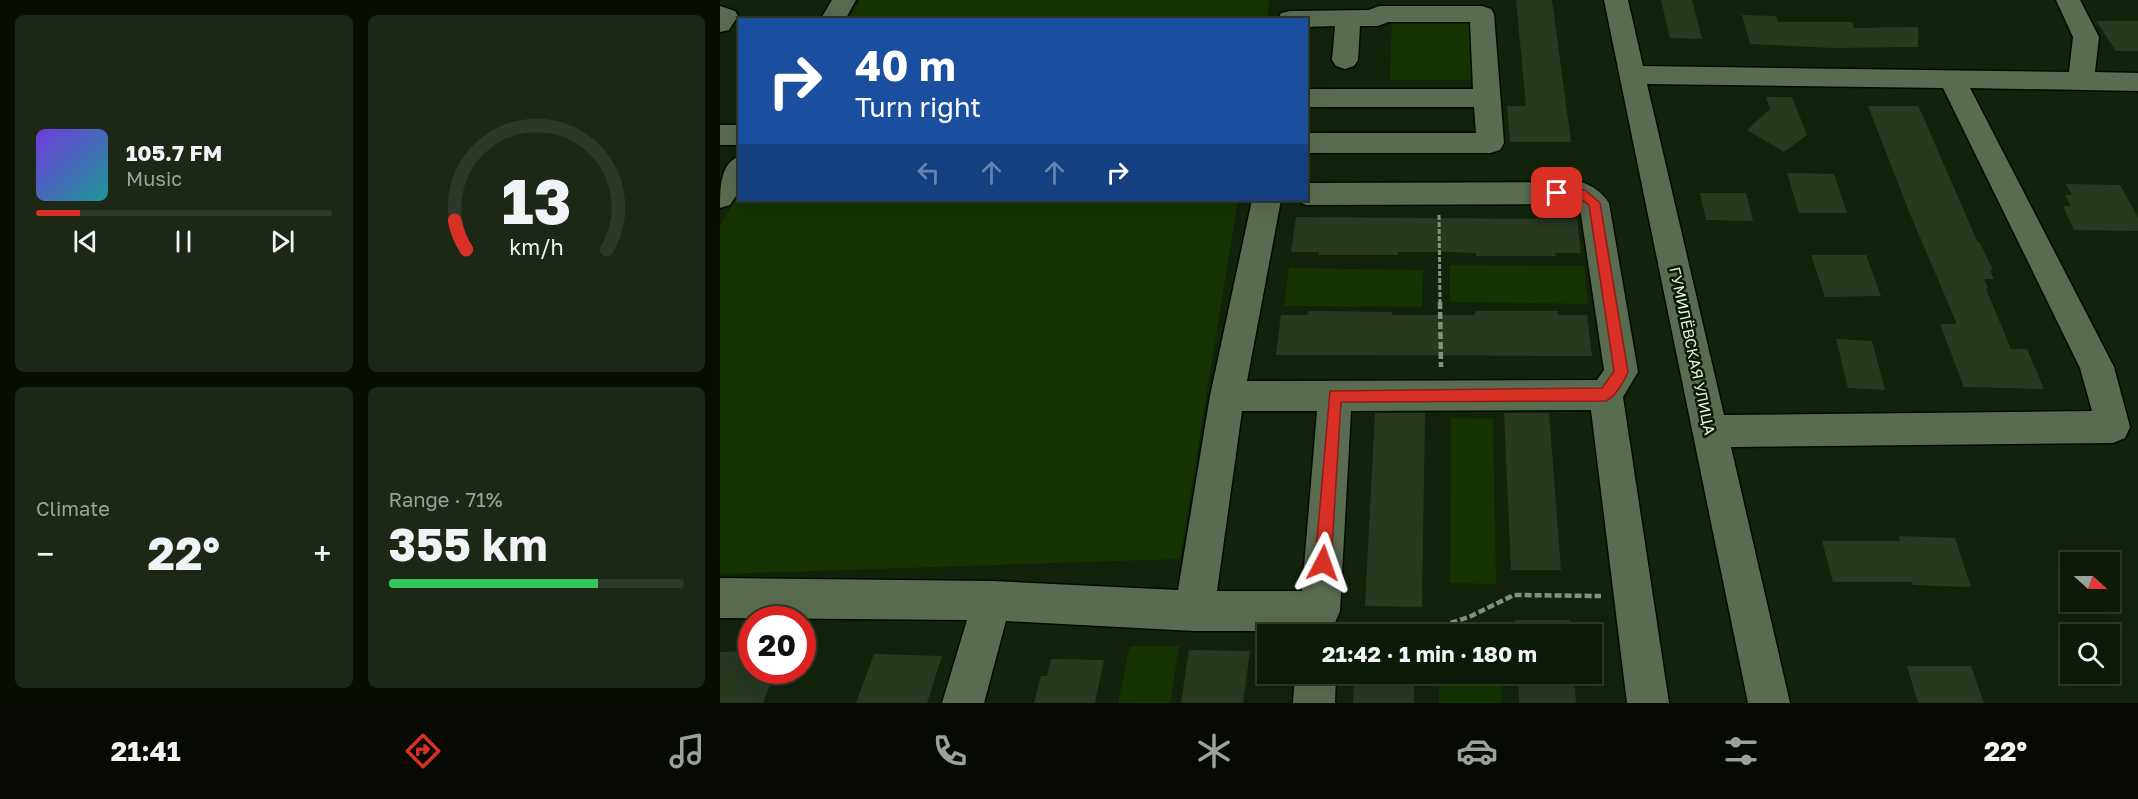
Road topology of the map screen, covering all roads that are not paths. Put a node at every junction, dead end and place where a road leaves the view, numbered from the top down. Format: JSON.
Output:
{"nodes":[{"id":1,"x":844,"y":0,"type":"edge"},
{"id":2,"x":1293,"y":0,"type":"edge"},
{"id":3,"x":1616,"y":0,"type":"edge"},
{"id":4,"x":2068,"y":0,"type":"edge"},
{"id":5,"x":720,"y":14,"type":"edge"},
{"id":6,"x":833,"y":18,"type":"edge"},
{"id":7,"x":1290,"y":18,"type":"edge"},
{"id":8,"x":1348,"y":18,"type":"junction"},
{"id":9,"x":1308,"y":19,"type":"edge"},
{"id":10,"x":720,"y":24,"type":"edge"},
{"id":11,"x":1345,"y":60,"type":"dead end"},
{"id":12,"x":1632,"y":75,"type":"junction"},
{"id":13,"x":1952,"y":79,"type":"junction"},
{"id":14,"x":2081,"y":80,"type":"junction"},
{"id":15,"x":2138,"y":82,"type":"edge"},
{"id":16,"x":1308,"y":98,"type":"edge"},
{"id":17,"x":1487,"y":98,"type":"junction"},
{"id":18,"x":720,"y":135,"type":"edge"},
{"id":19,"x":738,"y":135,"type":"edge"},
{"id":20,"x":1308,"y":143,"type":"edge"},
{"id":21,"x":738,"y":169,"type":"edge"},
{"id":22,"x":1308,"y":194,"type":"edge"},
{"id":23,"x":720,"y":197,"type":"edge"},
{"id":24,"x":1266,"y":201,"type":"edge"},
{"id":25,"x":1606,"y":394,"type":"junction"},
{"id":26,"x":1227,"y":396,"type":"junction"},
{"id":27,"x":1335,"y":396,"type":"junction"},
{"id":28,"x":2126,"y":425,"type":"edge"},
{"id":29,"x":1710,"y":431,"type":"junction"},
{"id":30,"x":720,"y":598,"type":"edge"},
{"id":31,"x":992,"y":601,"type":"junction"},
{"id":32,"x":1194,"y":611,"type":"junction"},
{"id":33,"x":1319,"y":623,"type":"edge"},
{"id":34,"x":1315,"y":684,"type":"edge"},
{"id":35,"x":963,"y":703,"type":"edge"},
{"id":36,"x":1314,"y":703,"type":"edge"},
{"id":37,"x":1648,"y":703,"type":"edge"},
{"id":38,"x":1768,"y":703,"type":"edge"}],
"edges":[{"from":1,"to":6,"type":"street"},
{"from":2,"to":7,"type":"street"},
{"from":3,"to":12,"type":"street","name":"ГУМИЛЁВСКАЯ УЛИЦА"},
{"from":4,"to":14,"type":"street"},
{"from":5,"to":10,"type":"street"},
{"from":8,"to":9,"type":"street"},
{"from":8,"to":11,"type":"street"},
{"from":8,"to":17,"type":"street"},
{"from":12,"to":13,"type":"street"},
{"from":12,"to":29,"type":"street","name":"ГУМИЛЁВСКАЯ УЛИЦА"},
{"from":13,"to":14,"type":"street"},
{"from":13,"to":28,"type":"street"},
{"from":14,"to":15,"type":"street"},
{"from":16,"to":17,"type":"street"},
{"from":17,"to":20,"type":"street"},
{"from":18,"to":19,"type":"street"},
{"from":21,"to":23,"type":"street"},
{"from":22,"to":25,"type":"street"},
{"from":24,"to":26,"type":"street"},
{"from":25,"to":27,"type":"street"},
{"from":25,"to":37,"type":"street"},
{"from":26,"to":27,"type":"street"},
{"from":26,"to":32,"type":"street"},
{"from":27,"to":33,"type":"street"},
{"from":28,"to":29,"type":"street"},
{"from":29,"to":38,"type":"street","name":"ГУМИЛЁВСКАЯ УЛИЦА"},
{"from":30,"to":31,"type":"street"},
{"from":31,"to":32,"type":"street"},
{"from":31,"to":35,"type":"street"},
{"from":32,"to":33,"type":"street"},
{"from":34,"to":36,"type":"street"}]}
